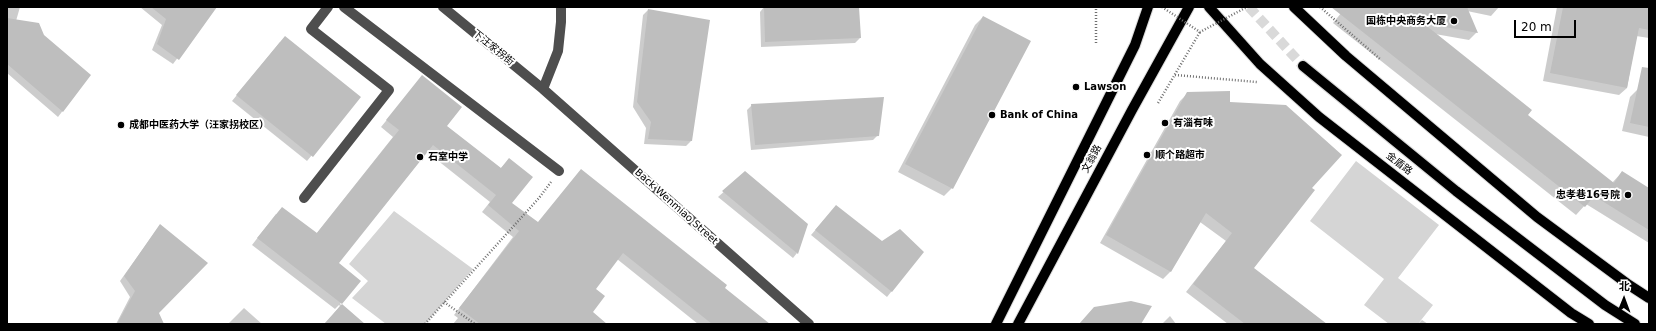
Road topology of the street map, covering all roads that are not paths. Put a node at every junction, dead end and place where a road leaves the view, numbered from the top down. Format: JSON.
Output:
{"nodes":[{"id":1,"x":328,"y":7,"type":"edge"},
{"id":2,"x":344,"y":7,"type":"edge"},
{"id":3,"x":443,"y":7,"type":"edge"},
{"id":4,"x":561,"y":7,"type":"edge"},
{"id":5,"x":1148,"y":7,"type":"edge"},
{"id":6,"x":1189,"y":7,"type":"edge"},
{"id":7,"x":1209,"y":7,"type":"edge"},
{"id":8,"x":1294,"y":7,"type":"edge"},
{"id":9,"x":1303,"y":66,"type":"tunnel mouth"},
{"id":10,"x":543,"y":89,"type":"junction"},
{"id":11,"x":559,"y":171,"type":"road end"},
{"id":12,"x":304,"y":198,"type":"dead end"},
{"id":13,"x":1649,"y":298,"type":"edge"},
{"id":14,"x":809,"y":324,"type":"edge"},
{"id":15,"x":996,"y":324,"type":"edge"},
{"id":16,"x":1018,"y":324,"type":"edge"},
{"id":17,"x":1589,"y":324,"type":"edge"},
{"id":18,"x":1635,"y":324,"type":"edge"}],
"edges":[{"from":1,"to":12,"type":"street"},
{"from":2,"to":11,"type":"street"},
{"from":3,"to":10,"type":"street","name":"下汪家拐街"},
{"from":4,"to":10,"type":"street"},
{"from":5,"to":15,"type":"main road","name":"文翁路"},
{"from":6,"to":16,"type":"main road","name":"文翁路"},
{"from":7,"to":17,"type":"main road","name":"金盾路"},
{"from":8,"to":13,"type":"main road"},
{"from":9,"to":18,"type":"main road","name":"金盾路"},
{"from":10,"to":14,"type":"street","name":"Back Wenmiao Street"}]}
